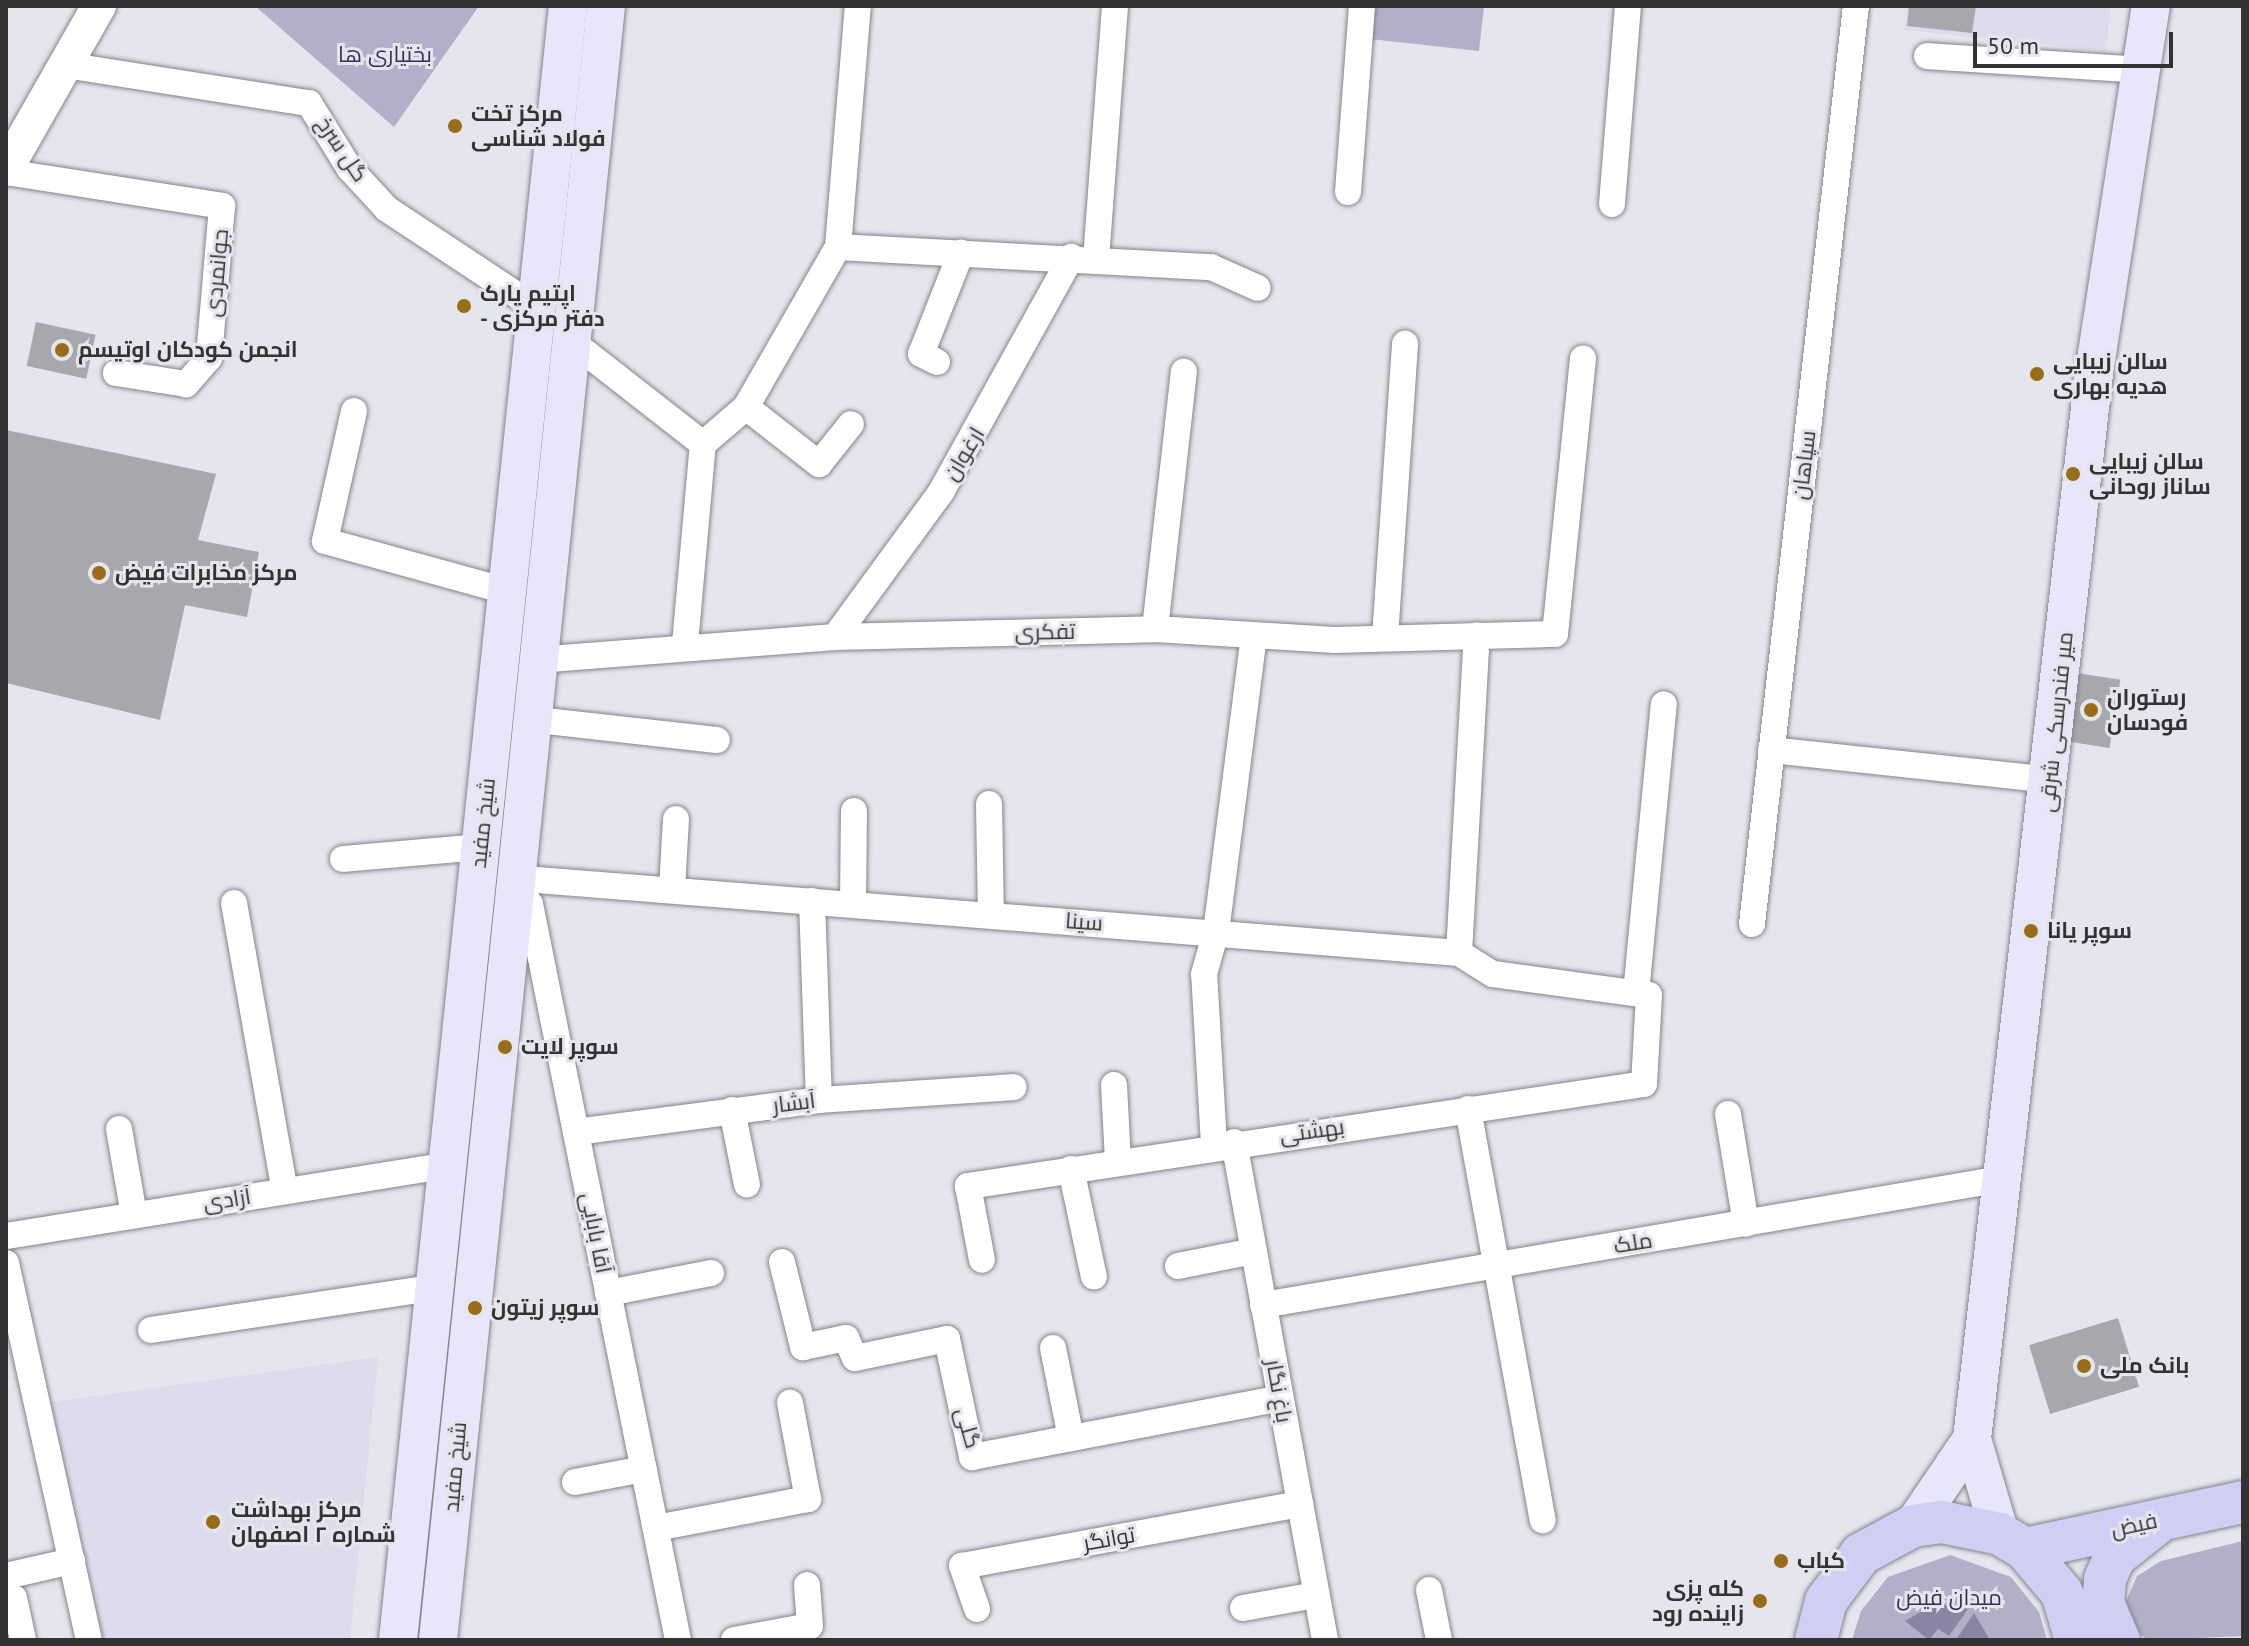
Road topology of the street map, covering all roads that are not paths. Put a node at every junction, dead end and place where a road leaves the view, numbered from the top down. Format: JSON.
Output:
{"nodes":[{"id":1,"x":99,"y":6,"type":"edge"},
{"id":2,"x":568,"y":6,"type":"edge"},
{"id":3,"x":606,"y":6,"type":"edge"},
{"id":4,"x":858,"y":6,"type":"edge"},
{"id":5,"x":1115,"y":6,"type":"edge"},
{"id":6,"x":1362,"y":6,"type":"edge"},
{"id":7,"x":1628,"y":6,"type":"edge"},
{"id":8,"x":1856,"y":6,"type":"edge"},
{"id":9,"x":2151,"y":6,"type":"edge"},
{"id":10,"x":1927,"y":56,"type":"dead end"},
{"id":11,"x":65,"y":65,"type":"junction"},
{"id":12,"x":2142,"y":70,"type":"junction"},
{"id":13,"x":9,"y":157,"type":"edge"},
{"id":14,"x":1348,"y":192,"type":"dead end"},
{"id":15,"x":1612,"y":204,"type":"dead end"},
{"id":16,"x":838,"y":247,"type":"junction"},
{"id":17,"x":961,"y":253,"type":"junction"},
{"id":18,"x":1083,"y":258,"type":"junction"},
{"id":19,"x":1258,"y":288,"type":"dead end"},
{"id":20,"x":538,"y":309,"type":"junction"},
{"id":21,"x":571,"y":341,"type":"junction"},
{"id":22,"x":1405,"y":344,"type":"dead end"},
{"id":23,"x":1583,"y":358,"type":"dead end"},
{"id":24,"x":937,"y":362,"type":"dead end"},
{"id":25,"x":1184,"y":372,"type":"dead end"},
{"id":26,"x":116,"y":373,"type":"dead end"},
{"id":27,"x":746,"y":407,"type":"junction"},
{"id":28,"x":354,"y":411,"type":"dead end"},
{"id":29,"x":851,"y":424,"type":"dead end"},
{"id":30,"x":703,"y":444,"type":"junction"},
{"id":31,"x":507,"y":591,"type":"junction"},
{"id":32,"x":1155,"y":629,"type":"junction"},
{"id":33,"x":1254,"y":635,"type":"junction"},
{"id":34,"x":1477,"y":636,"type":"junction"},
{"id":35,"x":835,"y":637,"type":"junction"},
{"id":36,"x":1385,"y":638,"type":"junction"},
{"id":37,"x":685,"y":644,"type":"junction"},
{"id":38,"x":536,"y":660,"type":"junction"},
{"id":39,"x":1664,"y":704,"type":"dead end"},
{"id":40,"x":529,"y":719,"type":"junction"},
{"id":41,"x":717,"y":740,"type":"dead end"},
{"id":42,"x":1771,"y":750,"type":"junction"},
{"id":43,"x":2050,"y":780,"type":"junction"},
{"id":44,"x":989,"y":804,"type":"dead end"},
{"id":45,"x":854,"y":811,"type":"dead end"},
{"id":46,"x":676,"y":819,"type":"dead end"},
{"id":47,"x":481,"y":847,"type":"junction"},
{"id":48,"x":343,"y":859,"type":"dead end"},
{"id":49,"x":512,"y":878,"type":"junction"},
{"id":50,"x":672,"y":890,"type":"junction"},
{"id":51,"x":812,"y":901,"type":"junction"},
{"id":52,"x":234,"y":903,"type":"dead end"},
{"id":53,"x":853,"y":904,"type":"junction"},
{"id":54,"x":991,"y":915,"type":"junction"},
{"id":55,"x":1752,"y":924,"type":"dead end"},
{"id":56,"x":1216,"y":932,"type":"junction"},
{"id":57,"x":1459,"y":953,"type":"junction"},
{"id":58,"x":1642,"y":994,"type":"junction"},
{"id":59,"x":1114,"y":1085,"type":"dead end"},
{"id":60,"x":1014,"y":1087,"type":"dead end"},
{"id":61,"x":819,"y":1100,"type":"junction"},
{"id":62,"x":1468,"y":1109,"type":"junction"},
{"id":63,"x":732,"y":1110,"type":"junction"},
{"id":64,"x":1728,"y":1114,"type":"dead end"},
{"id":65,"x":119,"y":1129,"type":"dead end"},
{"id":66,"x":576,"y":1132,"type":"junction"},
{"id":67,"x":1224,"y":1143,"type":"junction"},
{"id":68,"x":1118,"y":1161,"type":"junction"},
{"id":69,"x":448,"y":1165,"type":"junction"},
{"id":70,"x":1071,"y":1169,"type":"junction"},
{"id":71,"x":2002,"y":1179,"type":"junction"},
{"id":72,"x":747,"y":1185,"type":"dead end"},
{"id":73,"x":285,"y":1191,"type":"junction"},
{"id":74,"x":134,"y":1215,"type":"junction"},
{"id":75,"x":1746,"y":1224,"type":"junction"},
{"id":76,"x":6,"y":1236,"type":"edge"},
{"id":77,"x":1254,"y":1251,"type":"junction"},
{"id":78,"x":982,"y":1260,"type":"dead end"},
{"id":79,"x":782,"y":1262,"type":"dead end"},
{"id":80,"x":6,"y":1263,"type":"edge"},
{"id":81,"x":1178,"y":1266,"type":"dead end"},
{"id":82,"x":1496,"y":1266,"type":"junction"},
{"id":83,"x":711,"y":1273,"type":"dead end"},
{"id":84,"x":1094,"y":1277,"type":"dead end"},
{"id":85,"x":433,"y":1288,"type":"junction"},
{"id":86,"x":608,"y":1293,"type":"junction"},
{"id":87,"x":1263,"y":1305,"type":"junction"},
{"id":88,"x":151,"y":1330,"type":"dead end"},
{"id":89,"x":1053,"y":1348,"type":"dead end"},
{"id":90,"x":1280,"y":1398,"type":"junction"},
{"id":91,"x":790,"y":1403,"type":"dead end"},
{"id":92,"x":420,"y":1409,"type":"junction"},
{"id":93,"x":459,"y":1412,"type":"junction"},
{"id":94,"x":1071,"y":1438,"type":"junction"},
{"id":95,"x":1972,"y":1439,"type":"junction"},
{"id":96,"x":644,"y":1469,"type":"junction"},
{"id":97,"x":575,"y":1482,"type":"dead end"},
{"id":98,"x":414,"y":1483,"type":"junction"},
{"id":99,"x":454,"y":1483,"type":"junction"},
{"id":100,"x":2243,"y":1502,"type":"edge"},
{"id":101,"x":1300,"y":1504,"type":"junction"},
{"id":102,"x":2163,"y":1519,"type":"junction"},
{"id":103,"x":1543,"y":1520,"type":"dead end"},
{"id":104,"x":1913,"y":1526,"type":"junction"},
{"id":105,"x":656,"y":1528,"type":"junction"},
{"id":106,"x":2013,"y":1541,"type":"junction"},
{"id":107,"x":72,"y":1561,"type":"junction"},
{"id":108,"x":807,"y":1585,"type":"dead end"},
{"id":109,"x":10,"y":1587,"type":"edge"},
{"id":110,"x":1429,"y":1590,"type":"dead end"},
{"id":111,"x":1316,"y":1595,"type":"junction"},
{"id":112,"x":1243,"y":1608,"type":"dead end"},
{"id":113,"x":977,"y":1609,"type":"dead end"},
{"id":114,"x":1814,"y":1636,"type":"edge"},
{"id":115,"x":23,"y":1640,"type":"edge"},
{"id":116,"x":89,"y":1640,"type":"edge"},
{"id":117,"x":398,"y":1640,"type":"edge"},
{"id":118,"x":438,"y":1640,"type":"edge"},
{"id":119,"x":678,"y":1640,"type":"edge"},
{"id":120,"x":734,"y":1640,"type":"edge"},
{"id":121,"x":1325,"y":1640,"type":"edge"},
{"id":122,"x":1439,"y":1640,"type":"edge"},
{"id":123,"x":2076,"y":1640,"type":"edge"},
{"id":124,"x":2119,"y":1640,"type":"edge"}],
"edges":[{"from":1,"to":11,"type":"street"},
{"from":2,"to":20,"type":"main road","name":"شیخ مفید"},
{"from":3,"to":21,"type":"main road","name":"شیخ مفید"},
{"from":4,"to":16,"type":"street"},
{"from":5,"to":18,"type":"street"},
{"from":6,"to":14,"type":"street"},
{"from":7,"to":15,"type":"street"},
{"from":8,"to":42,"type":"street","name":"سپاهان"},
{"from":9,"to":12,"type":"main road","name":"میر فندرسکی شرقی"},
{"from":10,"to":12,"type":"street"},
{"from":11,"to":13,"type":"street"},
{"from":11,"to":20,"type":"street","name":"گل سرخ"},
{"from":12,"to":43,"type":"main road","name":"میر فندرسکی شرقی"},
{"from":13,"to":26,"type":"street","name":"جوانمردی"},
{"from":16,"to":17,"type":"street"},
{"from":16,"to":27,"type":"street"},
{"from":17,"to":18,"type":"street"},
{"from":17,"to":24,"type":"street"},
{"from":18,"to":19,"type":"street"},
{"from":18,"to":35,"type":"street","name":"ارغوان"},
{"from":20,"to":31,"type":"main road","name":"شیخ مفید"},
{"from":21,"to":30,"type":"street"},
{"from":21,"to":38,"type":"main road","name":"شیخ مفید"},
{"from":22,"to":36,"type":"street"},
{"from":23,"to":34,"type":"street","name":"تفکری"},
{"from":25,"to":32,"type":"street"},
{"from":27,"to":29,"type":"street"},
{"from":27,"to":30,"type":"street"},
{"from":28,"to":31,"type":"street"},
{"from":30,"to":37,"type":"street"},
{"from":31,"to":47,"type":"main road","name":"شیخ مفید"},
{"from":32,"to":33,"type":"street","name":"تفکری"},
{"from":32,"to":35,"type":"street","name":"تفکری"},
{"from":33,"to":36,"type":"street","name":"تفکری"},
{"from":33,"to":56,"type":"street","name":"باغ نگار"},
{"from":34,"to":36,"type":"street","name":"تفکری"},
{"from":34,"to":57,"type":"street"},
{"from":35,"to":37,"type":"street","name":"تفکری"},
{"from":37,"to":38,"type":"street","name":"تفکری"},
{"from":38,"to":40,"type":"main road","name":"شیخ مفید"},
{"from":39,"to":58,"type":"street"},
{"from":40,"to":41,"type":"street"},
{"from":40,"to":49,"type":"main road","name":"شیخ مفید"},
{"from":42,"to":43,"type":"street"},
{"from":42,"to":55,"type":"street","name":"سپاهان"},
{"from":43,"to":71,"type":"main road","name":"میر فندرسکی شرقی"},
{"from":44,"to":54,"type":"street"},
{"from":45,"to":53,"type":"street"},
{"from":46,"to":50,"type":"street"},
{"from":47,"to":48,"type":"street"},
{"from":47,"to":69,"type":"main road","name":"شیخ مفید"},
{"from":49,"to":50,"type":"street","name":"سینا"},
{"from":49,"to":66,"type":"street","name":"آقا بابایی"},
{"from":49,"to":93,"type":"main road","name":"شیخ مفید"},
{"from":50,"to":51,"type":"street","name":"سینا"},
{"from":51,"to":53,"type":"street","name":"سینا"},
{"from":51,"to":61,"type":"street"},
{"from":52,"to":73,"type":"street"},
{"from":53,"to":54,"type":"street","name":"سینا"},
{"from":54,"to":56,"type":"street","name":"سینا"},
{"from":56,"to":57,"type":"street","name":"سینا"},
{"from":56,"to":67,"type":"street","name":"باغ نگار"},
{"from":57,"to":58,"type":"street","name":"سینا"},
{"from":58,"to":62,"type":"street","name":"بهشتی"},
{"from":59,"to":68,"type":"street"},
{"from":60,"to":61,"type":"street","name":"آبشار"},
{"from":61,"to":63,"type":"street","name":"آبشار"},
{"from":62,"to":67,"type":"street","name":"بهشتی"},
{"from":62,"to":82,"type":"street"},
{"from":63,"to":66,"type":"street","name":"آبشار"},
{"from":63,"to":72,"type":"street"},
{"from":64,"to":75,"type":"street"},
{"from":65,"to":74,"type":"street"},
{"from":66,"to":86,"type":"street","name":"آقا بابایی"},
{"from":67,"to":68,"type":"street","name":"بهشتی"},
{"from":67,"to":77,"type":"street","name":"باغ نگار"},
{"from":68,"to":70,"type":"street","name":"بهشتی"},
{"from":69,"to":73,"type":"street","name":"آزادی"},
{"from":69,"to":85,"type":"main road","name":"شیخ مفید"},
{"from":70,"to":78,"type":"street","name":"بهشتی"},
{"from":70,"to":84,"type":"street"},
{"from":71,"to":75,"type":"street","name":"ملک"},
{"from":71,"to":95,"type":"main road","name":"میر فندرسکی شرقی"},
{"from":73,"to":74,"type":"street","name":"آزادی"},
{"from":74,"to":76,"type":"street","name":"آزادی"},
{"from":75,"to":82,"type":"street","name":"ملک"},
{"from":77,"to":81,"type":"street"},
{"from":77,"to":87,"type":"street","name":"باغ نگار"},
{"from":79,"to":94,"type":"street","name":"گلی"},
{"from":80,"to":107,"type":"street"},
{"from":82,"to":87,"type":"street","name":"ملک"},
{"from":82,"to":103,"type":"street"},
{"from":83,"to":86,"type":"street"},
{"from":85,"to":88,"type":"street"},
{"from":85,"to":92,"type":"main road","name":"شیخ مفید"},
{"from":86,"to":96,"type":"street","name":"آقا بابایی"},
{"from":87,"to":90,"type":"street","name":"باغ نگار"},
{"from":89,"to":94,"type":"street"},
{"from":90,"to":94,"type":"street","name":"گلی"},
{"from":90,"to":101,"type":"street","name":"باغ نگار"},
{"from":91,"to":105,"type":"street"},
{"from":92,"to":93,"type":"main road"},
{"from":92,"to":98,"type":"main road","name":"شیخ مفید"},
{"from":93,"to":99,"type":"main road","name":"شیخ مفید"},
{"from":95,"to":104,"type":"main road"},
{"from":95,"to":106,"type":"main road"},
{"from":96,"to":97,"type":"street"},
{"from":96,"to":105,"type":"street","name":"آقا بابایی"},
{"from":98,"to":99,"type":"main road"},
{"from":98,"to":117,"type":"main road","name":"شیخ مفید"},
{"from":99,"to":118,"type":"main road","name":"شیخ مفید"},
{"from":100,"to":102,"type":"main road","name":"فیض"},
{"from":101,"to":111,"type":"street","name":"باغ نگار"},
{"from":101,"to":113,"type":"street","name":"توانگر"},
{"from":102,"to":106,"type":"main road","name":"فیض"},
{"from":102,"to":124,"type":"main road"},
{"from":104,"to":106,"type":"main road"},
{"from":104,"to":114,"type":"main road"},
{"from":105,"to":119,"type":"street","name":"آقا بابایی"},
{"from":106,"to":123,"type":"main road"},
{"from":107,"to":109,"type":"street"},
{"from":107,"to":116,"type":"street"},
{"from":108,"to":120,"type":"street"},
{"from":109,"to":115,"type":"street"},
{"from":110,"to":122,"type":"street"},
{"from":111,"to":112,"type":"street"},
{"from":111,"to":121,"type":"street","name":"باغ نگار"}]}
